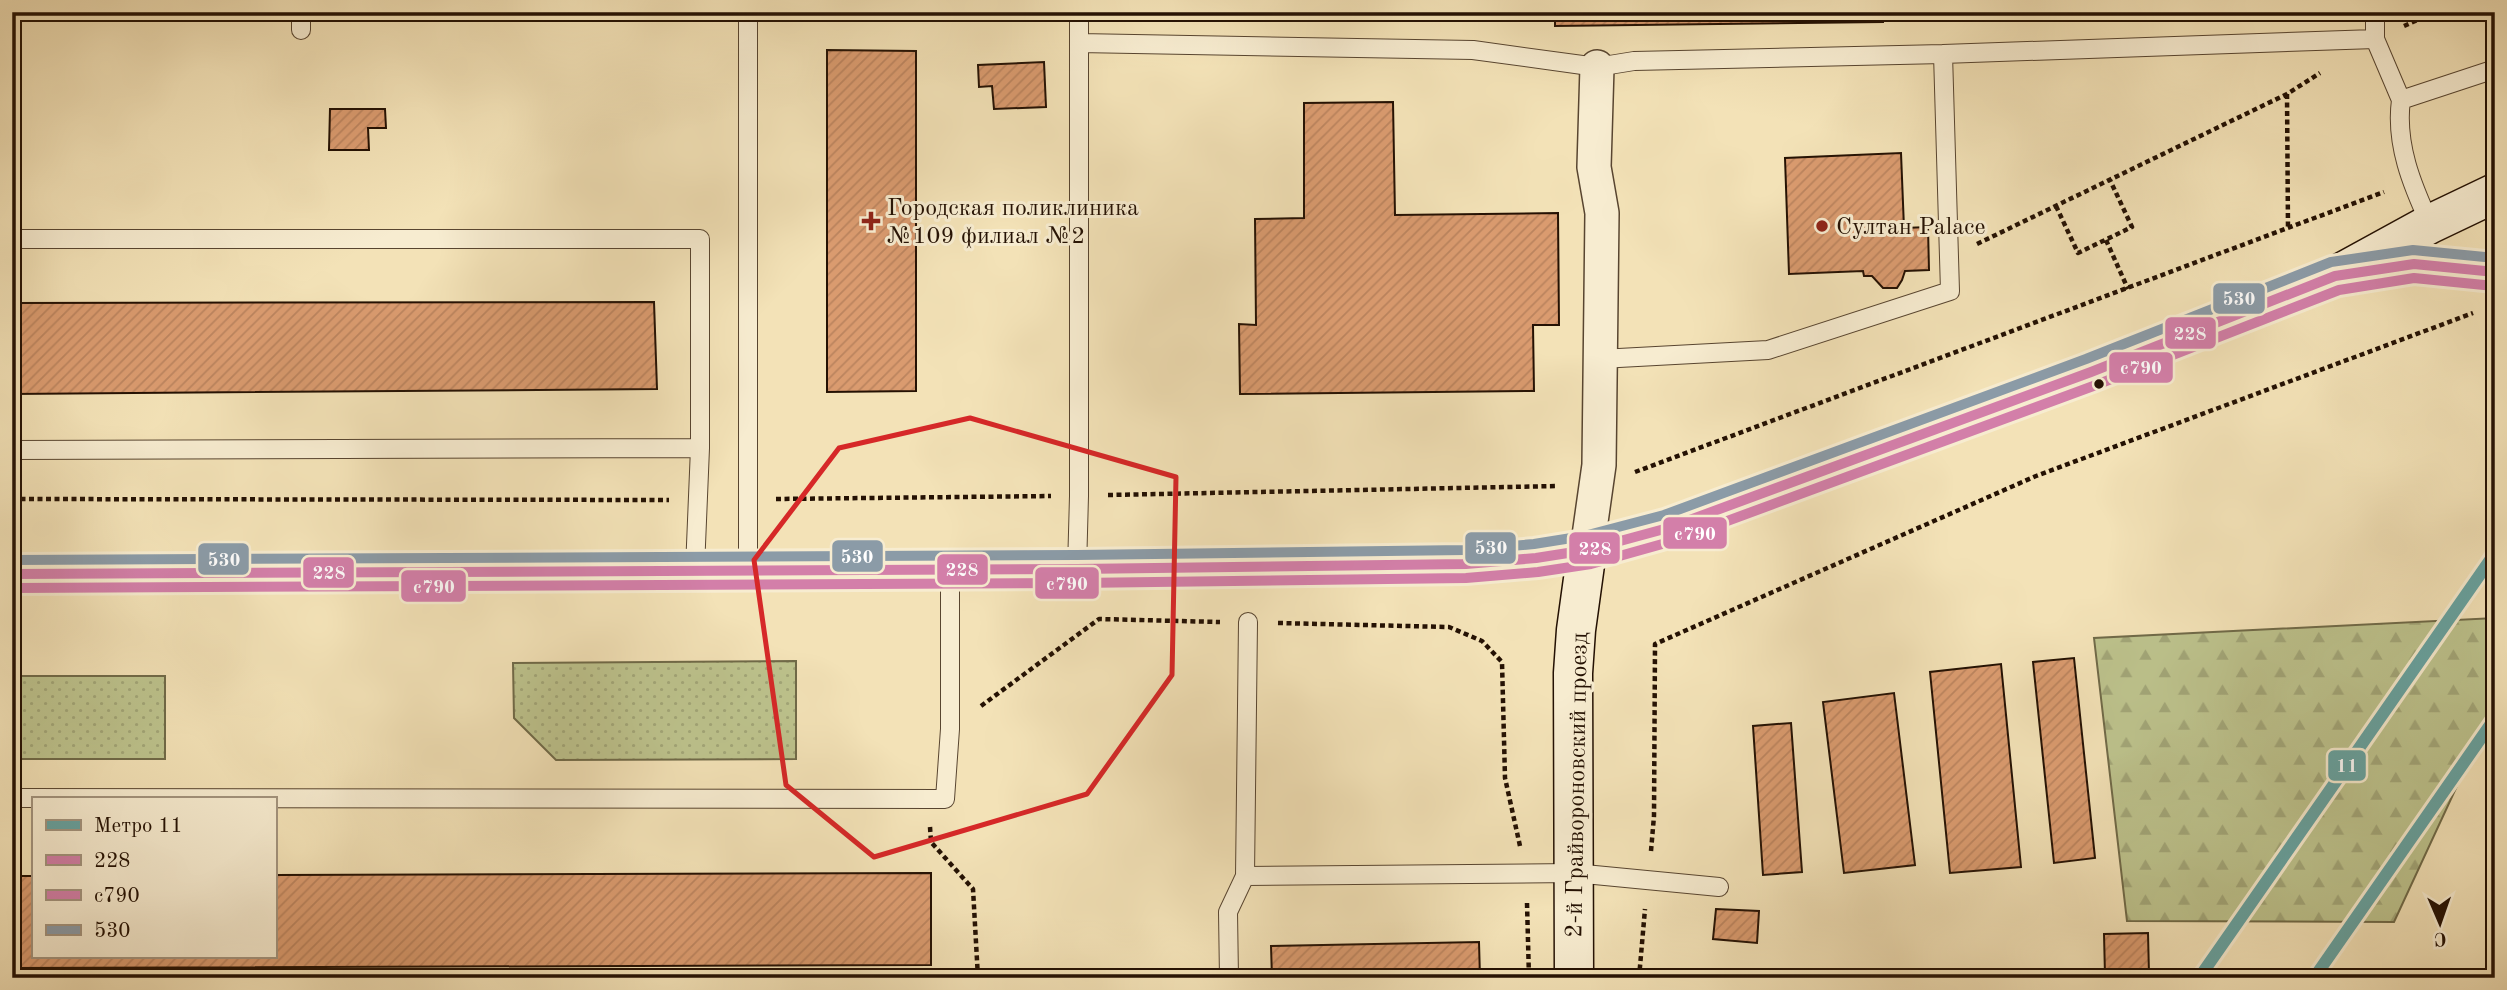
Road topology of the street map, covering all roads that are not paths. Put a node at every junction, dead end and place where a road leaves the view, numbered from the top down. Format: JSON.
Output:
{"nodes":[{"id":1,"x":748,"y":12,"type":"edge"},
{"id":2,"x":1079,"y":12,"type":"edge"},
{"id":3,"x":2375,"y":12,"type":"edge"},
{"id":4,"x":2375,"y":39,"type":"junction"},
{"id":5,"x":1079,"y":43,"type":"junction"},
{"id":6,"x":1943,"y":54,"type":"junction"},
{"id":7,"x":1597,"y":66,"type":"junction"},
{"id":8,"x":2495,"y":69,"type":"edge"},
{"id":9,"x":2401,"y":100,"type":"junction"},
{"id":10,"x":2495,"y":193,"type":"edge"},
{"id":11,"x":2430,"y":225,"type":"junction"},
{"id":12,"x":12,"y":239,"type":"edge"},
{"id":13,"x":2495,"y":272,"type":"edge"},
{"id":14,"x":2334,"y":276,"type":"junction"},
{"id":15,"x":1600,"y":359,"type":"junction"},
{"id":16,"x":700,"y":448,"type":"junction"},
{"id":17,"x":12,"y":450,"type":"edge"},
{"id":18,"x":1587,"y":550,"type":"junction"},
{"id":19,"x":695,"y":569,"type":"junction"},
{"id":20,"x":950,"y":569,"type":"junction"},
{"id":21,"x":1077,"y":569,"type":"junction"},
{"id":22,"x":748,"y":570,"type":"junction"},
{"id":23,"x":12,"y":574,"type":"edge"},
{"id":24,"x":1248,"y":622,"type":"road end"},
{"id":25,"x":12,"y":798,"type":"edge"},
{"id":26,"x":32,"y":798,"type":"edge"},
{"id":27,"x":276,"y":798,"type":"edge"},
{"id":28,"x":1574,"y":873,"type":"junction"},
{"id":29,"x":1245,"y":876,"type":"junction"},
{"id":30,"x":1719,"y":887,"type":"dead end"},
{"id":31,"x":1229,"y":978,"type":"edge"},
{"id":32,"x":1574,"y":978,"type":"edge"}],
"edges":[{"from":1,"to":22,"type":"lane"},
{"from":2,"to":5,"type":"lane"},
{"from":3,"to":4,"type":"lane"},
{"from":4,"to":6,"type":"lane"},
{"from":4,"to":9,"type":"lane"},
{"from":5,"to":7,"type":"lane"},
{"from":5,"to":21,"type":"lane"},
{"from":6,"to":7,"type":"lane"},
{"from":6,"to":15,"type":"lane"},
{"from":7,"to":15,"type":"street"},
{"from":8,"to":9,"type":"lane"},
{"from":9,"to":11,"type":"lane"},
{"from":10,"to":11,"type":"main road"},
{"from":11,"to":14,"type":"main road"},
{"from":12,"to":16,"type":"lane"},
{"from":13,"to":14,"type":"main road"},
{"from":14,"to":18,"type":"main road"},
{"from":15,"to":18,"type":"street"},
{"from":16,"to":17,"type":"lane"},
{"from":16,"to":19,"type":"lane"},
{"from":18,"to":21,"type":"main road"},
{"from":18,"to":28,"type":"main road","name":"2-й Грайвороновский проезд"},
{"from":19,"to":22,"type":"main road"},
{"from":19,"to":23,"type":"main road"},
{"from":20,"to":21,"type":"main road"},
{"from":20,"to":22,"type":"main road"},
{"from":20,"to":27,"type":"lane"},
{"from":24,"to":29,"type":"lane"},
{"from":25,"to":26,"type":"lane"},
{"from":28,"to":29,"type":"lane"},
{"from":28,"to":30,"type":"lane"},
{"from":28,"to":32,"type":"main road","name":"2-й Грайвороновский проезд"},
{"from":29,"to":31,"type":"lane"}]}
